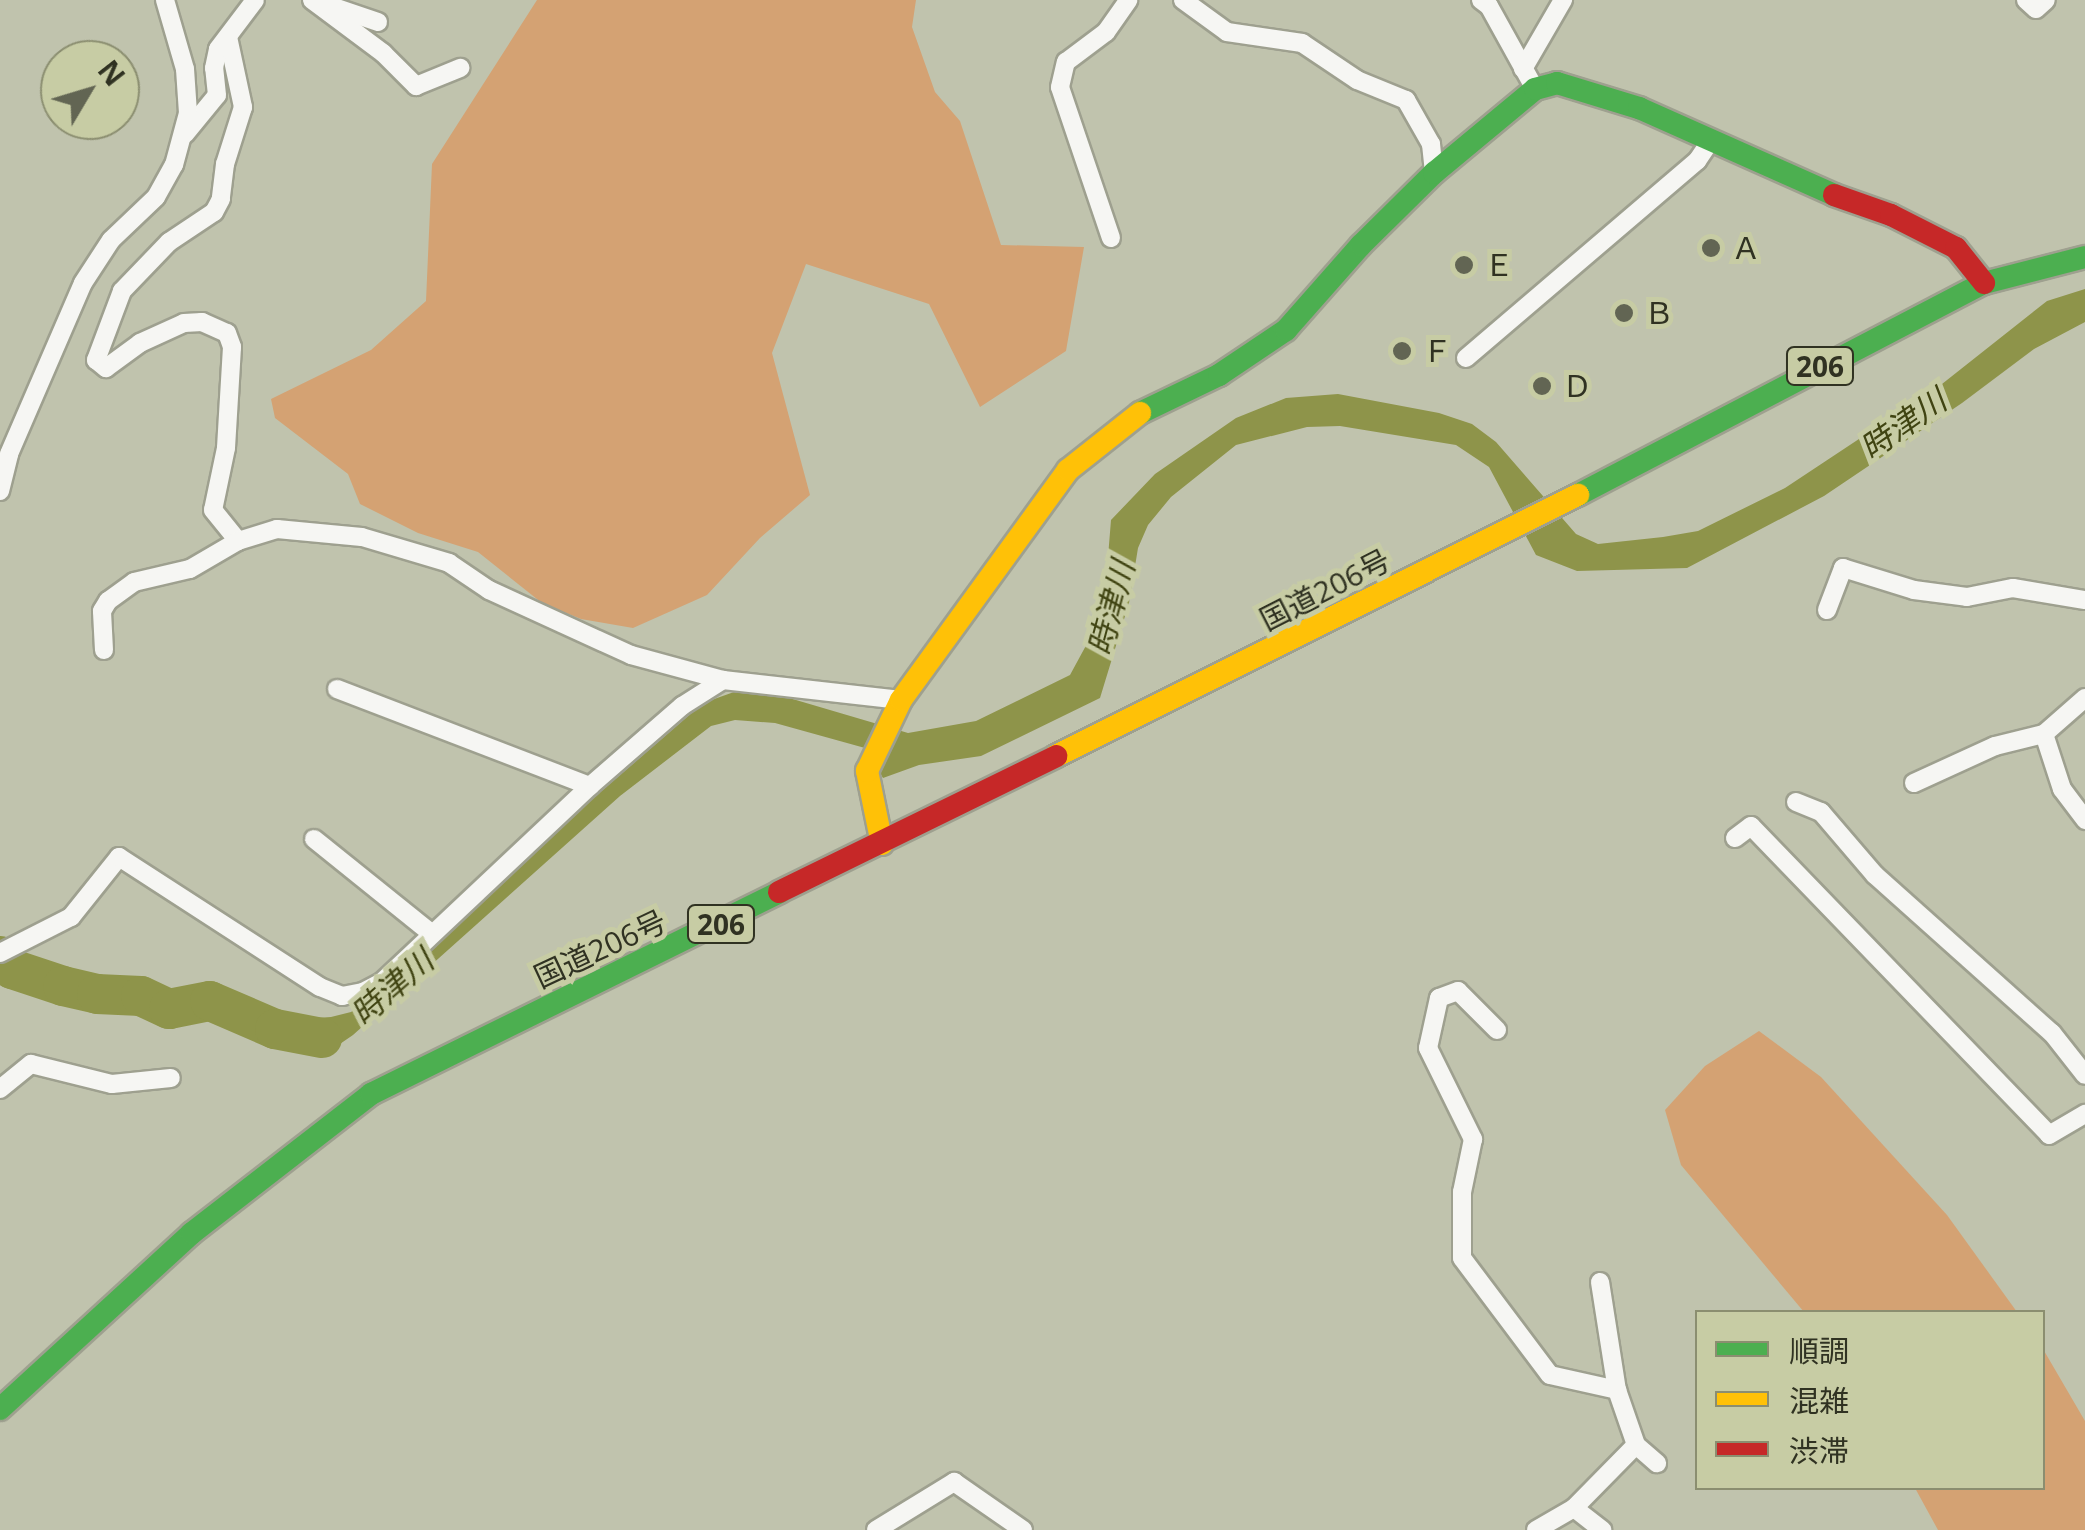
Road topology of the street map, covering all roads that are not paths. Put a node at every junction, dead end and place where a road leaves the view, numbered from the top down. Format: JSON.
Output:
{"nodes":[{"id":1,"x":165,"y":0,"type":"edge"},
{"id":2,"x":255,"y":0,"type":"edge"},
{"id":3,"x":1128,"y":0,"type":"edge"},
{"id":4,"x":1182,"y":0,"type":"edge"},
{"id":5,"x":1481,"y":0,"type":"edge"},
{"id":6,"x":1562,"y":0,"type":"edge"},
{"id":7,"x":2026,"y":0,"type":"edge"},
{"id":8,"x":2046,"y":0,"type":"edge"},
{"id":9,"x":313,"y":1,"type":"edge"},
{"id":10,"x":378,"y":22,"type":"dead end"},
{"id":11,"x":228,"y":37,"type":"junction"},
{"id":12,"x":460,"y":68,"type":"dead end"},
{"id":13,"x":1529,"y":79,"type":"junction"},
{"id":14,"x":184,"y":134,"type":"junction"},
{"id":15,"x":1709,"y":143,"type":"junction"},
{"id":16,"x":1434,"y":173,"type":"junction"},
{"id":17,"x":1111,"y":238,"type":"dead end"},
{"id":18,"x":2085,"y":256,"type":"edge"},
{"id":19,"x":1984,"y":283,"type":"junction"},
{"id":20,"x":1466,"y":358,"type":"dead end"},
{"id":21,"x":0,"y":491,"type":"edge"},
{"id":22,"x":238,"y":540,"type":"junction"},
{"id":23,"x":2085,"y":600,"type":"edge"},
{"id":24,"x":1826,"y":610,"type":"dead end"},
{"id":25,"x":104,"y":650,"type":"dead end"},
{"id":26,"x":723,"y":680,"type":"junction"},
{"id":27,"x":338,"y":689,"type":"dead end"},
{"id":28,"x":2085,"y":698,"type":"edge"},
{"id":29,"x":901,"y":700,"type":"junction"},
{"id":30,"x":2044,"y":734,"type":"junction"},
{"id":31,"x":1914,"y":783,"type":"dead end"},
{"id":32,"x":590,"y":786,"type":"junction"},
{"id":33,"x":1796,"y":802,"type":"dead end"},
{"id":34,"x":2085,"y":820,"type":"edge"},
{"id":35,"x":1735,"y":838,"type":"dead end"},
{"id":36,"x":314,"y":839,"type":"dead end"},
{"id":37,"x":882,"y":844,"type":"junction"},
{"id":38,"x":431,"y":933,"type":"junction"},
{"id":39,"x":7,"y":949,"type":"edge"},
{"id":40,"x":1497,"y":1030,"type":"dead end"},
{"id":41,"x":2085,"y":1075,"type":"edge"},
{"id":42,"x":171,"y":1078,"type":"dead end"},
{"id":43,"x":0,"y":1089,"type":"edge"},
{"id":44,"x":2085,"y":1114,"type":"edge"},
{"id":45,"x":1600,"y":1282,"type":"dead end"},
{"id":46,"x":1618,"y":1390,"type":"junction"},
{"id":47,"x":0,"y":1408,"type":"edge"},
{"id":48,"x":1636,"y":1445,"type":"junction"},
{"id":49,"x":1657,"y":1463,"type":"dead end"},
{"id":50,"x":1574,"y":1508,"type":"junction"},
{"id":51,"x":876,"y":1530,"type":"edge"},
{"id":52,"x":1023,"y":1530,"type":"edge"},
{"id":53,"x":1536,"y":1530,"type":"edge"},
{"id":54,"x":1602,"y":1530,"type":"edge"}],
"edges":[{"from":1,"to":14,"type":"street"},
{"from":2,"to":11,"type":"street"},
{"from":3,"to":17,"type":"street"},
{"from":4,"to":16,"type":"street"},
{"from":5,"to":13,"type":"street"},
{"from":6,"to":13,"type":"street"},
{"from":7,"to":8,"type":"street"},
{"from":9,"to":10,"type":"street"},
{"from":9,"to":12,"type":"street"},
{"from":11,"to":14,"type":"street"},
{"from":11,"to":22,"type":"street"},
{"from":13,"to":15,"type":"main road"},
{"from":13,"to":16,"type":"main road"},
{"from":14,"to":21,"type":"street"},
{"from":15,"to":19,"type":"main road"},
{"from":15,"to":20,"type":"street"},
{"from":16,"to":29,"type":"main road"},
{"from":18,"to":19,"type":"main road","number":"206"},
{"from":19,"to":37,"type":"main road","name":"国道206号","number":"206"},
{"from":22,"to":25,"type":"street"},
{"from":22,"to":26,"type":"street"},
{"from":23,"to":24,"type":"street"},
{"from":26,"to":29,"type":"street"},
{"from":26,"to":32,"type":"street"},
{"from":27,"to":32,"type":"street"},
{"from":28,"to":30,"type":"street"},
{"from":29,"to":37,"type":"main road"},
{"from":30,"to":31,"type":"street"},
{"from":30,"to":34,"type":"street"},
{"from":32,"to":38,"type":"street"},
{"from":33,"to":41,"type":"street"},
{"from":35,"to":44,"type":"street"},
{"from":36,"to":38,"type":"street"},
{"from":37,"to":47,"type":"main road","name":"国道206号","number":"206"},
{"from":38,"to":39,"type":"street"},
{"from":40,"to":46,"type":"street"},
{"from":42,"to":43,"type":"street"},
{"from":45,"to":46,"type":"street"},
{"from":46,"to":48,"type":"street"},
{"from":48,"to":49,"type":"street"},
{"from":48,"to":50,"type":"street"},
{"from":50,"to":53,"type":"street"},
{"from":50,"to":54,"type":"street"},
{"from":51,"to":52,"type":"street"}]}
